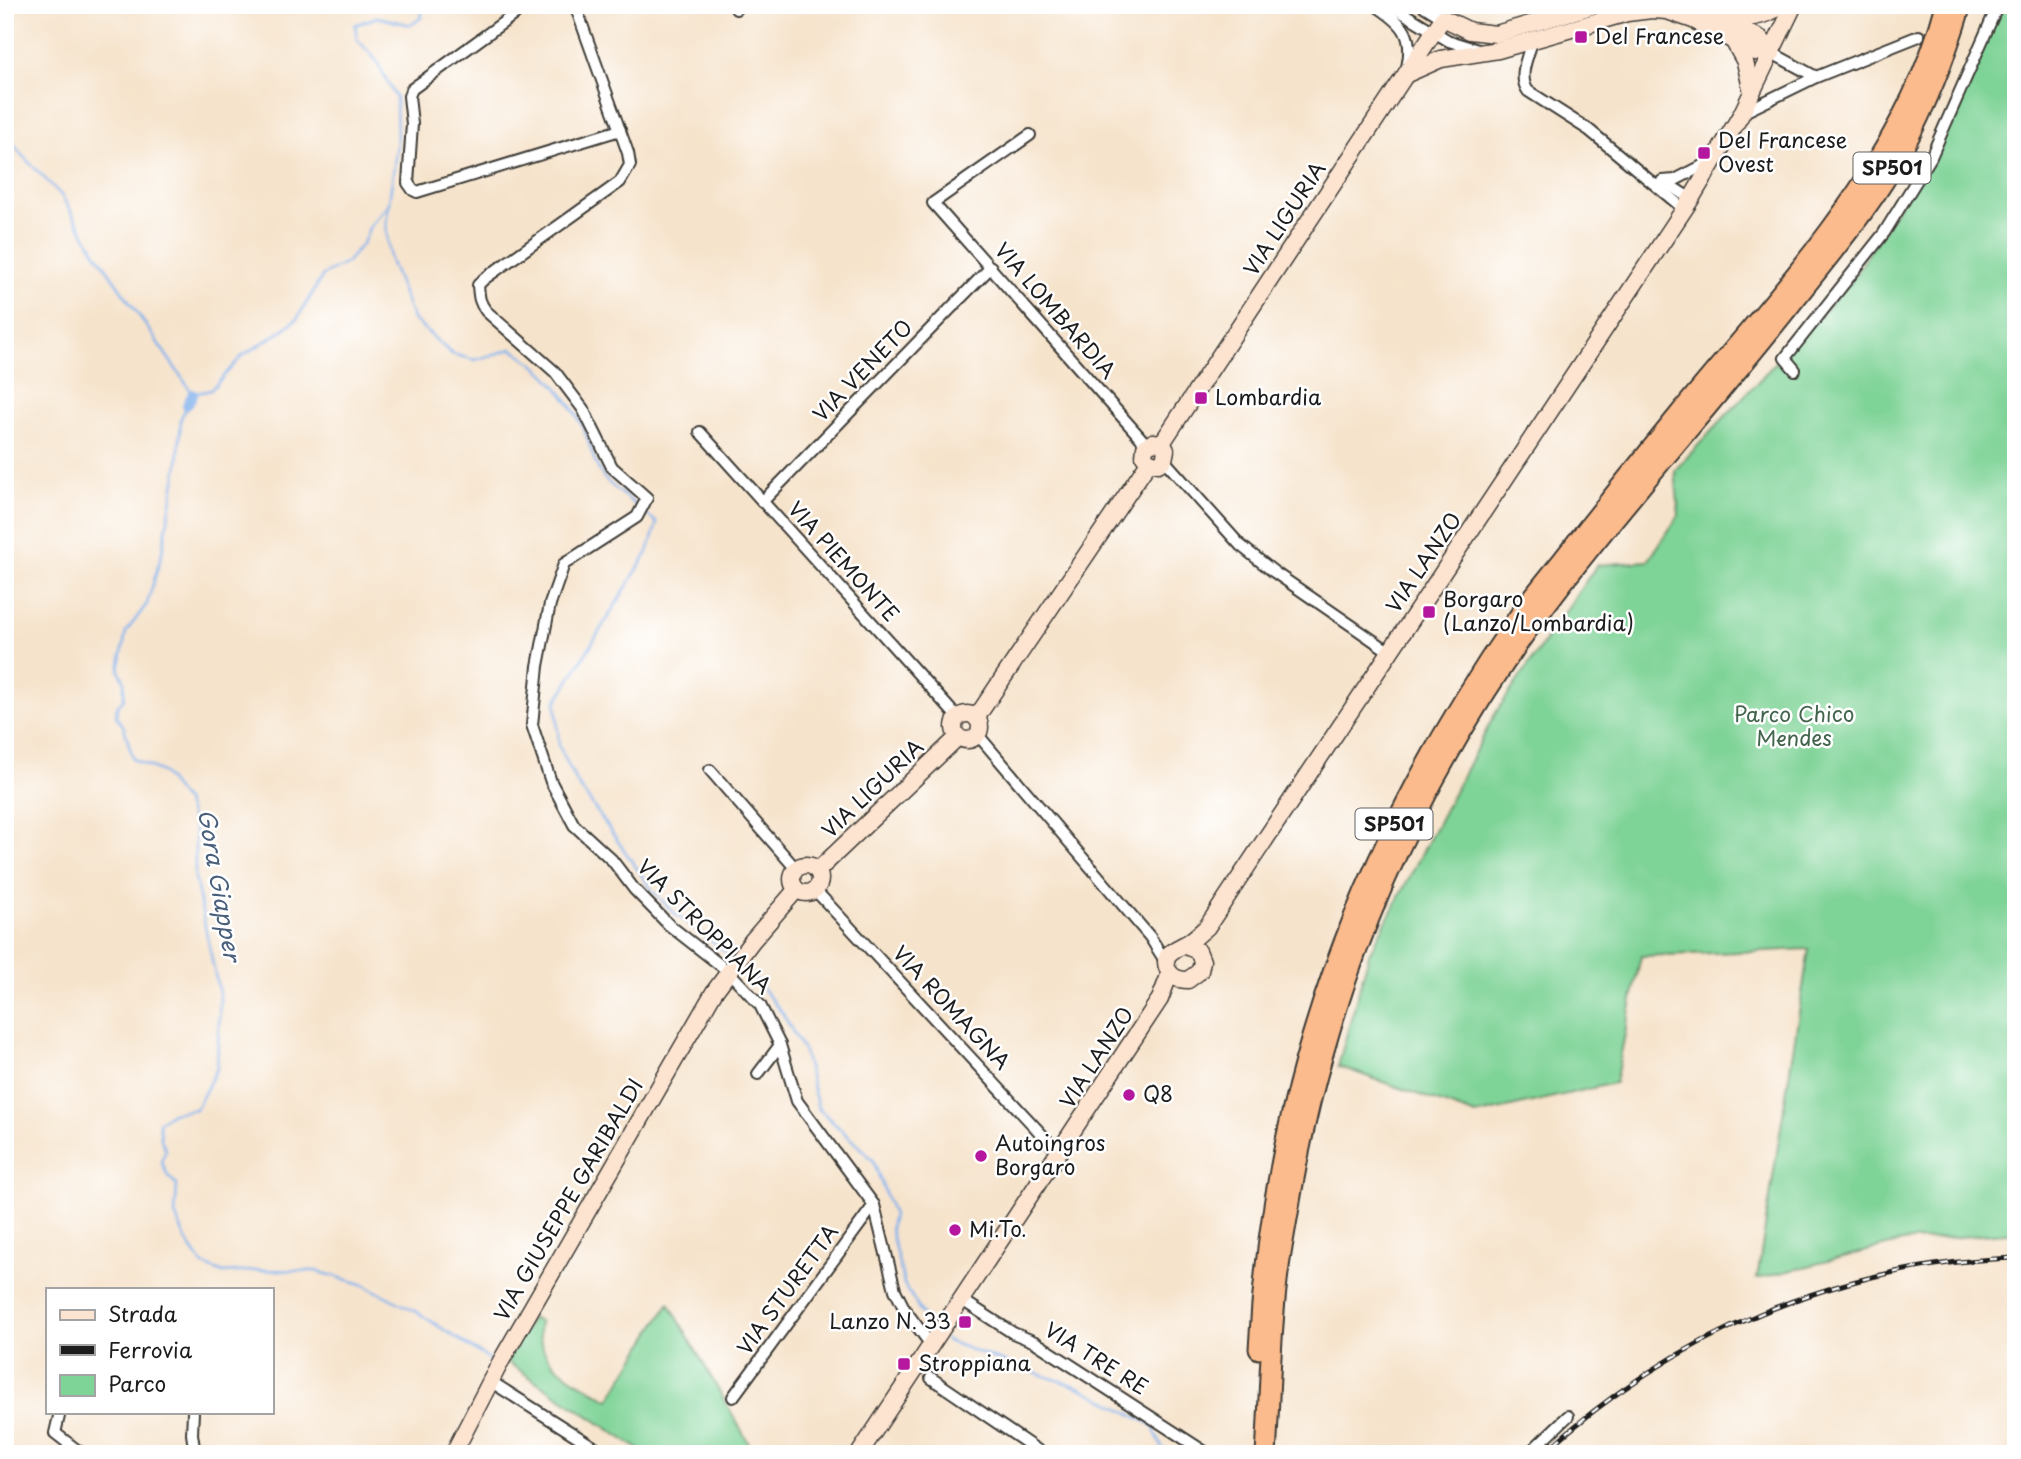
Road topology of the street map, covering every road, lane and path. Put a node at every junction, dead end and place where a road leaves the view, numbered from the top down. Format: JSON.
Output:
{"nodes":[{"id":1,"x":527,"y":5,"type":"edge"},
{"id":2,"x":575,"y":5,"type":"edge"},
{"id":3,"x":1375,"y":5,"type":"edge"},
{"id":4,"x":1390,"y":5,"type":"edge"},
{"id":5,"x":1422,"y":5,"type":"edge"},
{"id":6,"x":1595,"y":5,"type":"edge"},
{"id":7,"x":1783,"y":5,"type":"edge"},
{"id":8,"x":1794,"y":5,"type":"edge"},
{"id":9,"x":1946,"y":5,"type":"edge"},
{"id":10,"x":1961,"y":5,"type":"edge"},
{"id":11,"x":1998,"y":5,"type":"edge"},
{"id":12,"x":1702,"y":8,"type":"edge"},
{"id":13,"x":1438,"y":25,"type":"junction"},
{"id":14,"x":1919,"y":36,"type":"dead end"},
{"id":15,"x":1732,"y":40,"type":"junction"},
{"id":16,"x":1532,"y":42,"type":"junction"},
{"id":17,"x":1499,"y":50,"type":"junction"},
{"id":18,"x":1772,"y":53,"type":"junction"},
{"id":19,"x":1405,"y":75,"type":"junction"},
{"id":20,"x":1816,"y":77,"type":"junction"},
{"id":21,"x":1752,"y":92,"type":"junction"},
{"id":22,"x":1742,"y":113,"type":"junction"},
{"id":23,"x":620,"y":131,"type":"junction"},
{"id":24,"x":1030,"y":135,"type":"dead end"},
{"id":25,"x":1718,"y":156,"type":"junction"},
{"id":26,"x":1643,"y":175,"type":"junction"},
{"id":27,"x":1662,"y":181,"type":"junction"},
{"id":28,"x":1683,"y":210,"type":"junction"},
{"id":29,"x":991,"y":267,"type":"junction"},
{"id":30,"x":1795,"y":370,"type":"dead end"},
{"id":31,"x":701,"y":432,"type":"dead end"},
{"id":32,"x":1156,"y":452,"type":"junction"},
{"id":33,"x":762,"y":502,"type":"junction"},
{"id":34,"x":1390,"y":652,"type":"junction"},
{"id":35,"x":958,"y":718,"type":"junction"},
{"id":36,"x":976,"y":718,"type":"junction"},
{"id":37,"x":978,"y":735,"type":"junction"},
{"id":38,"x":958,"y":737,"type":"junction"},
{"id":39,"x":710,"y":770,"type":"dead end"},
{"id":40,"x":796,"y":869,"type":"junction"},
{"id":41,"x":817,"y":871,"type":"junction"},
{"id":42,"x":796,"y":890,"type":"junction"},
{"id":43,"x":815,"y":890,"type":"junction"},
{"id":44,"x":1207,"y":927,"type":"junction"},
{"id":45,"x":1150,"y":937,"type":"junction"},
{"id":46,"x":1180,"y":946,"type":"junction"},
{"id":47,"x":1201,"y":956,"type":"junction"},
{"id":48,"x":729,"y":972,"type":"junction"},
{"id":49,"x":1173,"y":973,"type":"junction"},
{"id":50,"x":780,"y":1045,"type":"junction"},
{"id":51,"x":758,"y":1074,"type":"dead end"},
{"id":52,"x":1059,"y":1153,"type":"junction"},
{"id":53,"x":874,"y":1205,"type":"junction"},
{"id":54,"x":962,"y":1300,"type":"junction"},
{"id":55,"x":931,"y":1345,"type":"junction"},
{"id":56,"x":495,"y":1372,"type":"junction"},
{"id":57,"x":931,"y":1378,"type":"dead end"},
{"id":58,"x":733,"y":1397,"type":"dead end"},
{"id":59,"x":60,"y":1414,"type":"edge"},
{"id":60,"x":193,"y":1414,"type":"edge"},
{"id":61,"x":1568,"y":1416,"type":"dead end"},
{"id":62,"x":82,"y":1454,"type":"edge"},
{"id":63,"x":195,"y":1454,"type":"edge"},
{"id":64,"x":453,"y":1454,"type":"edge"},
{"id":65,"x":605,"y":1454,"type":"edge"},
{"id":66,"x":859,"y":1454,"type":"edge"},
{"id":67,"x":1043,"y":1454,"type":"edge"},
{"id":68,"x":1208,"y":1454,"type":"edge"},
{"id":69,"x":1254,"y":1454,"type":"edge"},
{"id":70,"x":1266,"y":1454,"type":"edge"},
{"id":71,"x":1528,"y":1454,"type":"edge"}],
"edges":[{"from":1,"to":23,"type":"street"},
{"from":2,"to":23,"type":"street"},
{"from":3,"to":19,"type":"street"},
{"from":4,"to":13,"type":"street"},
{"from":5,"to":13,"type":"street"},
{"from":6,"to":13,"type":"street"},
{"from":7,"to":12,"type":"street"},
{"from":8,"to":18,"type":"street"},
{"from":9,"to":69,"type":"highway","number":"SP501"},
{"from":10,"to":70,"type":"highway","number":"SP501"},
{"from":11,"to":30,"type":"street"},
{"from":12,"to":18,"type":"street"},
{"from":13,"to":17,"type":"street"},
{"from":13,"to":19,"type":"street","name":"VIA LIGURIA"},
{"from":14,"to":20,"type":"street"},
{"from":15,"to":16,"type":"street"},
{"from":15,"to":18,"type":"street"},
{"from":15,"to":21,"type":"street"},
{"from":16,"to":17,"type":"street"},
{"from":16,"to":26,"type":"street"},
{"from":17,"to":19,"type":"street"},
{"from":18,"to":20,"type":"street"},
{"from":18,"to":21,"type":"street"},
{"from":19,"to":32,"type":"street","name":"VIA LIGURIA"},
{"from":20,"to":22,"type":"street"},
{"from":21,"to":22,"type":"street"},
{"from":22,"to":25,"type":"street"},
{"from":23,"to":48,"type":"street","name":"VIA STROPPIANA"},
{"from":24,"to":29,"type":"street","name":"VIA LOMBARDIA"},
{"from":25,"to":27,"type":"street"},
{"from":25,"to":28,"type":"street","name":"VIA LANZO"},
{"from":26,"to":27,"type":"street"},
{"from":26,"to":28,"type":"street"},
{"from":27,"to":28,"type":"street"},
{"from":28,"to":34,"type":"street","name":"VIA LANZO"},
{"from":29,"to":32,"type":"street","name":"VIA LOMBARDIA"},
{"from":29,"to":33,"type":"street","name":"VIA VENETO"},
{"from":31,"to":33,"type":"street","name":"VIA PIEMONTE"},
{"from":32,"to":34,"type":"street","name":"VIA LOMBARDIA"},
{"from":32,"to":36,"type":"street","name":"VIA LIGURIA"},
{"from":33,"to":35,"type":"street","name":"VIA PIEMONTE"},
{"from":34,"to":44,"type":"street","name":"VIA LANZO"},
{"from":35,"to":36,"type":"street"},
{"from":35,"to":38,"type":"street"},
{"from":36,"to":37,"type":"street"},
{"from":37,"to":38,"type":"street"},
{"from":37,"to":45,"type":"street"},
{"from":38,"to":41,"type":"street","name":"VIA LIGURIA"},
{"from":39,"to":40,"type":"street"},
{"from":40,"to":41,"type":"street"},
{"from":40,"to":42,"type":"street"},
{"from":41,"to":43,"type":"street"},
{"from":42,"to":43,"type":"street"},
{"from":42,"to":48,"type":"street"},
{"from":43,"to":52,"type":"street","name":"VIA ROMAGNA"},
{"from":44,"to":46,"type":"street","name":"VIA LANZO"},
{"from":44,"to":47,"type":"street","name":"VIA LANZO"},
{"from":45,"to":46,"type":"street"},
{"from":45,"to":49,"type":"street"},
{"from":46,"to":47,"type":"street"},
{"from":46,"to":49,"type":"street"},
{"from":47,"to":49,"type":"street"},
{"from":48,"to":50,"type":"street","name":"VIA STROPPIANA"},
{"from":48,"to":56,"type":"street","name":"VIA GIUSEPPE GARIBALDI"},
{"from":49,"to":52,"type":"street","name":"VIA LANZO"},
{"from":50,"to":51,"type":"street"},
{"from":50,"to":53,"type":"street","name":"VIA STROPPIANA"},
{"from":52,"to":54,"type":"street","name":"VIA LANZO"},
{"from":53,"to":55,"type":"street","name":"VIA STROPPIANA"},
{"from":53,"to":58,"type":"street","name":"VIA STURETTA"},
{"from":54,"to":55,"type":"street","name":"VIA LANZO"},
{"from":54,"to":68,"type":"street","name":"VIA TRE RE"},
{"from":55,"to":66,"type":"street","name":"VIA LANZO"},
{"from":56,"to":64,"type":"street","name":"VIA GIUSEPPE GARIBALDI"},
{"from":56,"to":65,"type":"street"},
{"from":57,"to":67,"type":"street"},
{"from":59,"to":62,"type":"street"},
{"from":60,"to":63,"type":"street"},
{"from":61,"to":71,"type":"street"}]}
